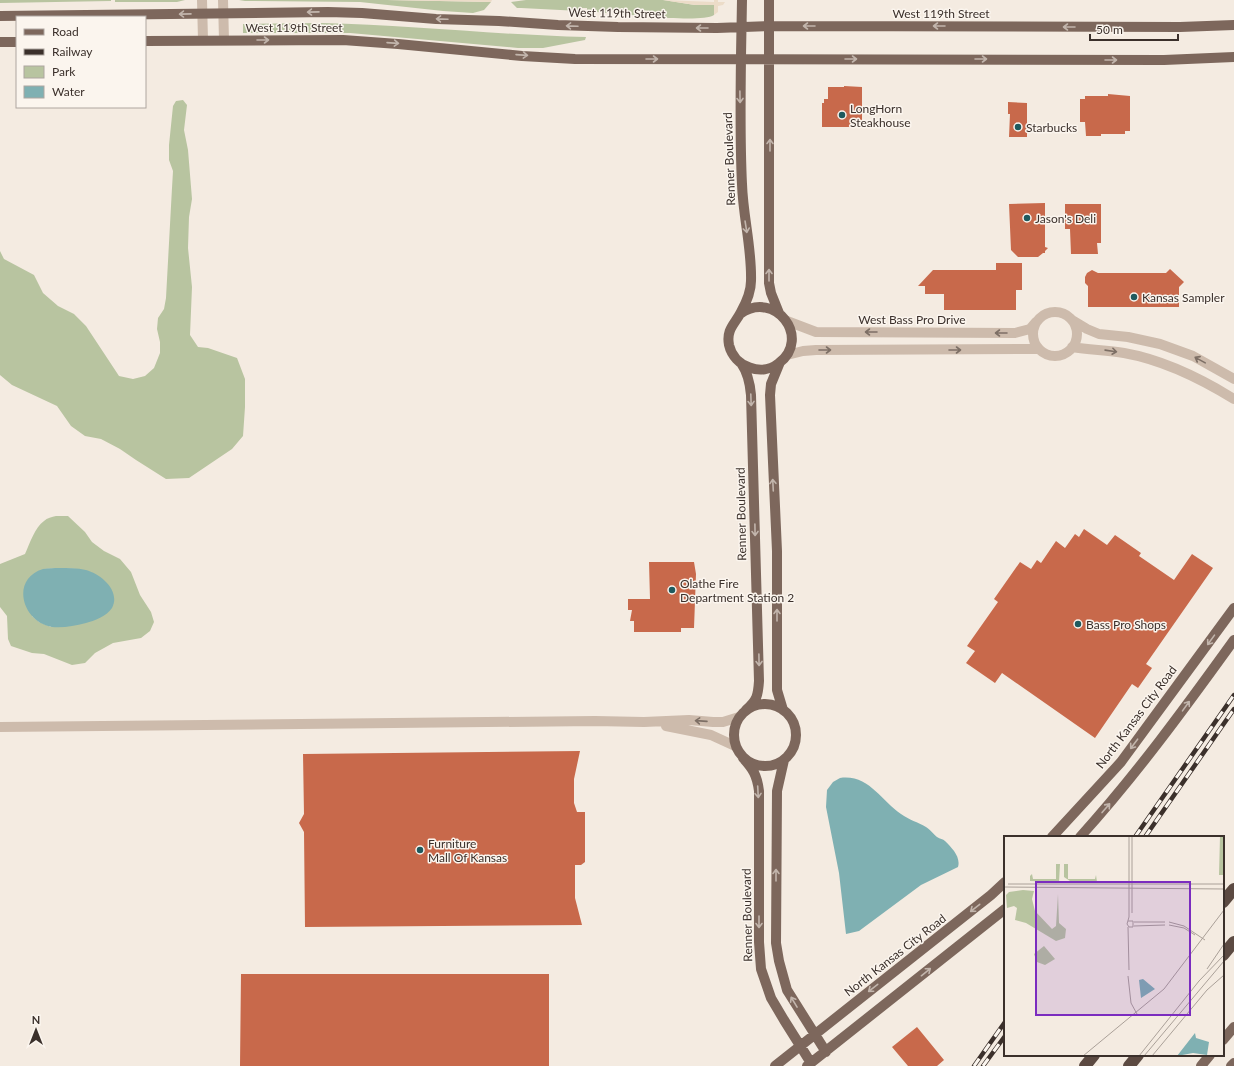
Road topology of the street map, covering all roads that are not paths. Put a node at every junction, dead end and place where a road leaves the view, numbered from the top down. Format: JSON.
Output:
{"nodes":[{"id":1,"x":202,"y":0,"type":"edge"},
{"id":2,"x":223,"y":0,"type":"edge"},
{"id":3,"x":742,"y":0,"type":"edge"},
{"id":4,"x":769,"y":0,"type":"edge"},
{"id":5,"x":203,"y":14,"type":"junction"},
{"id":6,"x":224,"y":14,"type":"junction"},
{"id":7,"x":0,"y":16,"type":"edge"},
{"id":8,"x":1234,"y":25,"type":"edge"},
{"id":9,"x":741,"y":26,"type":"junction"},
{"id":10,"x":769,"y":26,"type":"junction"},
{"id":11,"x":203,"y":40,"type":"junction"},
{"id":12,"x":224,"y":40,"type":"junction"},
{"id":13,"x":146,"y":41,"type":"edge"},
{"id":14,"x":0,"y":42,"type":"edge"},
{"id":15,"x":16,"y":42,"type":"edge"},
{"id":16,"x":1234,"y":56,"type":"edge"},
{"id":17,"x":741,"y":58,"type":"junction"},
{"id":18,"x":770,"y":58,"type":"junction"},
{"id":19,"x":779,"y":313,"type":"junction"},
{"id":20,"x":740,"y":314,"type":"junction"},
{"id":21,"x":1072,"y":320,"type":"junction"},
{"id":22,"x":786,"y":321,"type":"junction"},
{"id":23,"x":1036,"y":322,"type":"junction"},
{"id":24,"x":1072,"y":347,"type":"junction"},
{"id":25,"x":1039,"y":349,"type":"junction"},
{"id":26,"x":784,"y":359,"type":"junction"},
{"id":27,"x":741,"y":363,"type":"junction"},
{"id":28,"x":1234,"y":379,"type":"edge"},
{"id":29,"x":1234,"y":400,"type":"edge"},
{"id":30,"x":1234,"y":608,"type":"edge"},
{"id":31,"x":1234,"y":640,"type":"edge"},
{"id":32,"x":783,"y":710,"type":"junction"},
{"id":33,"x":742,"y":714,"type":"junction"},
{"id":34,"x":644,"y":722,"type":"junction"},
{"id":35,"x":0,"y":727,"type":"edge"},
{"id":36,"x":735,"y":746,"type":"junction"},
{"id":37,"x":743,"y":758,"type":"junction"},
{"id":38,"x":784,"y":760,"type":"junction"},
{"id":39,"x":1053,"y":836,"type":"edge"},
{"id":40,"x":1081,"y":836,"type":"edge"},
{"id":41,"x":1004,"y":883,"type":"edge"},
{"id":42,"x":1234,"y":889,"type":"edge"},
{"id":43,"x":1224,"y":901,"type":"edge"},
{"id":44,"x":1004,"y":910,"type":"edge"},
{"id":45,"x":1234,"y":942,"type":"edge"},
{"id":46,"x":1224,"y":954,"type":"edge"},
{"id":47,"x":1234,"y":1027,"type":"edge"},
{"id":48,"x":815,"y":1035,"type":"junction"},
{"id":49,"x":1224,"y":1039,"type":"edge"},
{"id":50,"x":800,"y":1046,"type":"junction"},
{"id":51,"x":826,"y":1052,"type":"junction"},
{"id":52,"x":1093,"y":1056,"type":"edge"},
{"id":53,"x":1137,"y":1056,"type":"edge"},
{"id":54,"x":1209,"y":1056,"type":"edge"},
{"id":55,"x":1234,"y":1063,"type":"edge"},
{"id":56,"x":809,"y":1064,"type":"edge"},
{"id":57,"x":775,"y":1066,"type":"edge"},
{"id":58,"x":1085,"y":1066,"type":"edge"},
{"id":59,"x":1128,"y":1066,"type":"edge"},
{"id":60,"x":1201,"y":1066,"type":"edge"},
{"id":61,"x":1231,"y":1066,"type":"edge"}],
"edges":[{"from":1,"to":5,"type":"street"},
{"from":2,"to":6,"type":"street"},
{"from":3,"to":9,"type":"main road","name":"Renner Boulevard"},
{"from":4,"to":10,"type":"main road"},
{"from":5,"to":6,"type":"main road","name":"West 119th Street"},
{"from":5,"to":7,"type":"main road","name":"West 119th Street","one_way":true},
{"from":5,"to":11,"type":"street"},
{"from":9,"to":6,"type":"main road","name":"West 119th Street","one_way":true},
{"from":6,"to":12,"type":"street"},
{"from":8,"to":10,"type":"main road","name":"West 119th Street","one_way":true},
{"from":9,"to":10,"type":"main road","name":"West 119th Street"},
{"from":9,"to":17,"type":"main road","name":"Renner Boulevard"},
{"from":10,"to":18,"type":"main road"},
{"from":11,"to":12,"type":"main road","name":"West 119th Street"},
{"from":11,"to":13,"type":"main road","name":"West 119th Street"},
{"from":12,"to":17,"type":"main road","name":"West 119th Street","one_way":true},
{"from":14,"to":15,"type":"main road"},
{"from":18,"to":16,"type":"main road","name":"West 119th Street","one_way":true},
{"from":17,"to":18,"type":"main road","name":"West 119th Street"},
{"from":17,"to":20,"type":"main road","name":"Renner Boulevard","one_way":true},
{"from":19,"to":18,"type":"main road","one_way":true},
{"from":19,"to":20,"type":"main road"},
{"from":19,"to":22,"type":"main road"},
{"from":20,"to":27,"type":"main road"},
{"from":21,"to":23,"type":"street"},
{"from":21,"to":24,"type":"street"},
{"from":28,"to":21,"type":"street","one_way":true},
{"from":23,"to":22,"type":"street","name":"West Bass Pro Drive","one_way":true},
{"from":22,"to":26,"type":"main road"},
{"from":23,"to":25,"type":"street"},
{"from":24,"to":25,"type":"street"},
{"from":24,"to":29,"type":"street","one_way":true},
{"from":26,"to":25,"type":"street","one_way":true},
{"from":26,"to":27,"type":"main road"},
{"from":32,"to":26,"type":"main road","one_way":true},
{"from":27,"to":33,"type":"main road","name":"Renner Boulevard","one_way":true},
{"from":30,"to":39,"type":"main road","name":"North Kansas City Road","one_way":true},
{"from":40,"to":31,"type":"main road","one_way":true},
{"from":32,"to":33,"type":"main road"},
{"from":32,"to":38,"type":"main road"},
{"from":33,"to":34,"type":"street","one_way":true},
{"from":33,"to":36,"type":"main road"},
{"from":34,"to":35,"type":"street"},
{"from":34,"to":36,"type":"street"},
{"from":36,"to":37,"type":"main road"},
{"from":37,"to":38,"type":"main road"},
{"from":37,"to":50,"type":"main road","name":"Renner Boulevard","one_way":true},
{"from":48,"to":38,"type":"main road","one_way":true},
{"from":41,"to":48,"type":"main road","name":"North Kansas City Road","one_way":true},
{"from":42,"to":43,"type":"highway"},
{"from":51,"to":44,"type":"main road","one_way":true},
{"from":45,"to":46,"type":"highway"},
{"from":47,"to":49,"type":"main road"},
{"from":48,"to":50,"type":"main road","name":"North Kansas City Road"},
{"from":48,"to":51,"type":"main road"},
{"from":50,"to":56,"type":"main road","name":"Renner Boulevard"},
{"from":50,"to":57,"type":"main road","name":"North Kansas City Road"},
{"from":51,"to":56,"type":"main road"},
{"from":52,"to":58,"type":"highway"},
{"from":53,"to":59,"type":"highway"},
{"from":54,"to":60,"type":"main road"},
{"from":55,"to":61,"type":"main road"}]}
